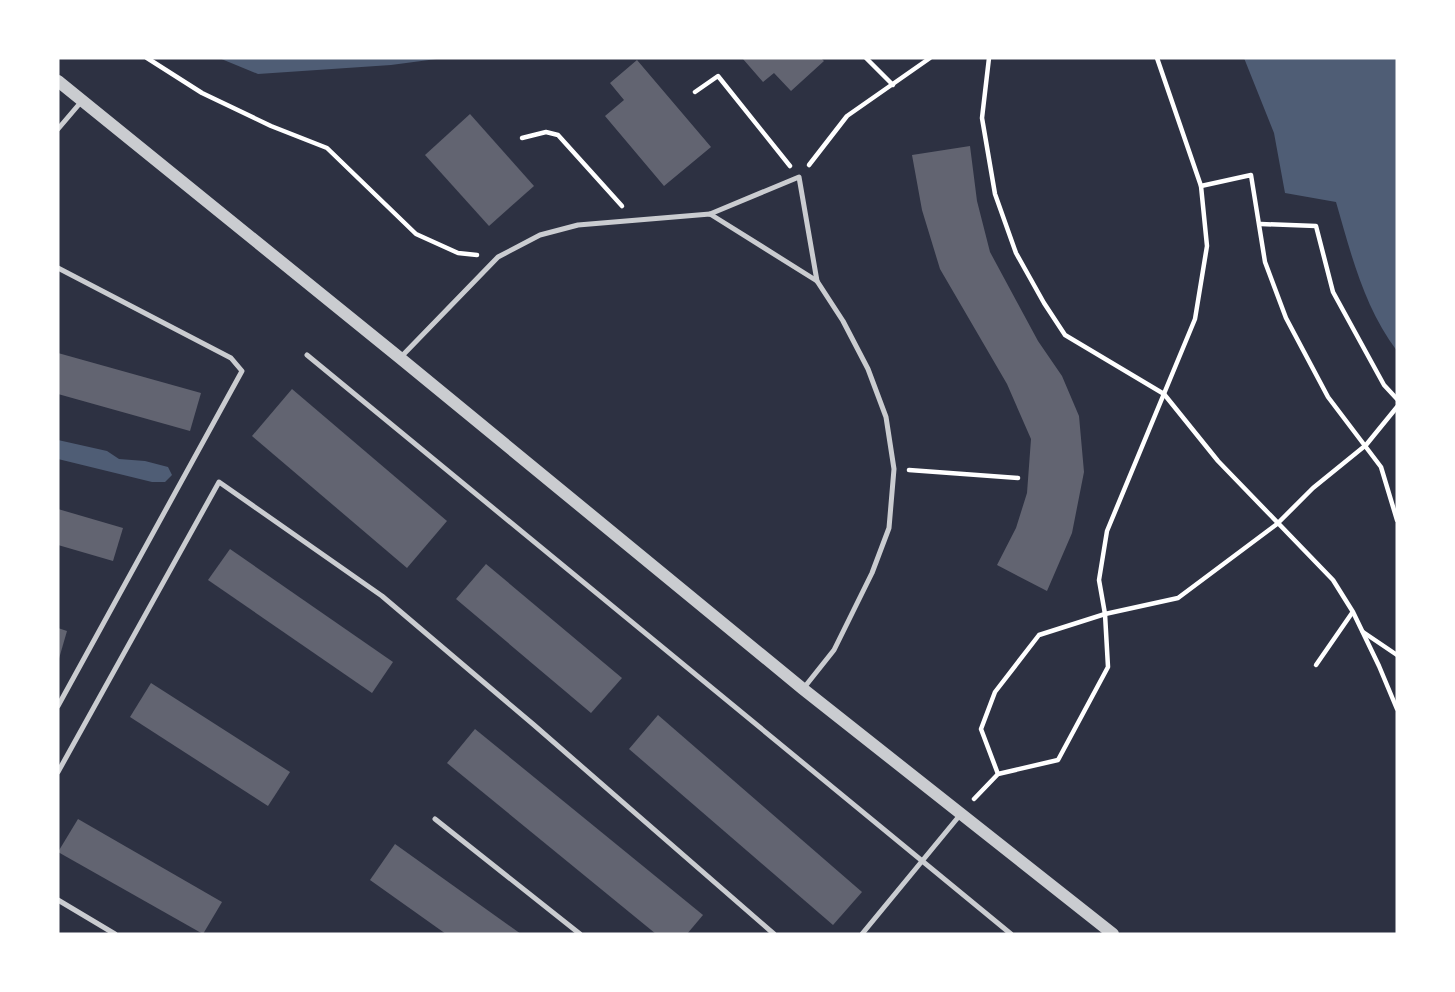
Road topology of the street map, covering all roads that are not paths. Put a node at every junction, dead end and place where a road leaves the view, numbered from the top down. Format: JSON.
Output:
{"nodes":[{"id":1,"x":58,"y":81,"type":"edge"},
{"id":2,"x":82,"y":101,"type":"junction"},
{"id":3,"x":58,"y":129,"type":"edge"},
{"id":4,"x":710,"y":215,"type":"junction"},
{"id":5,"x":58,"y":268,"type":"edge"},
{"id":6,"x":817,"y":281,"type":"junction"},
{"id":7,"x":307,"y":355,"type":"dead end"},
{"id":8,"x":400,"y":358,"type":"junction"},
{"id":9,"x":803,"y":689,"type":"junction"},
{"id":10,"x":58,"y":706,"type":"edge"},
{"id":11,"x":58,"y":772,"type":"edge"},
{"id":12,"x":960,"y":814,"type":"junction"},
{"id":13,"x":435,"y":818,"type":"dead end"},
{"id":14,"x":922,"y":861,"type":"junction"},
{"id":15,"x":58,"y":900,"type":"edge"},
{"id":16,"x":116,"y":934,"type":"edge"},
{"id":17,"x":580,"y":934,"type":"edge"},
{"id":18,"x":775,"y":934,"type":"edge"},
{"id":19,"x":862,"y":934,"type":"edge"},
{"id":20,"x":1011,"y":934,"type":"edge"},
{"id":21,"x":1113,"y":934,"type":"edge"}],
"edges":[{"from":1,"to":2,"type":"street"},
{"from":2,"to":3,"type":"lane"},
{"from":2,"to":8,"type":"street"},
{"from":4,"to":6,"type":"lane"},
{"from":4,"to":6,"type":"lane"},
{"from":4,"to":8,"type":"lane"},
{"from":5,"to":10,"type":"lane"},
{"from":6,"to":9,"type":"lane"},
{"from":7,"to":14,"type":"lane"},
{"from":8,"to":9,"type":"street"},
{"from":9,"to":12,"type":"street"},
{"from":11,"to":18,"type":"lane"},
{"from":12,"to":14,"type":"lane"},
{"from":12,"to":21,"type":"street"},
{"from":13,"to":17,"type":"lane"},
{"from":14,"to":19,"type":"lane"},
{"from":14,"to":20,"type":"lane"},
{"from":15,"to":16,"type":"lane"}]}
